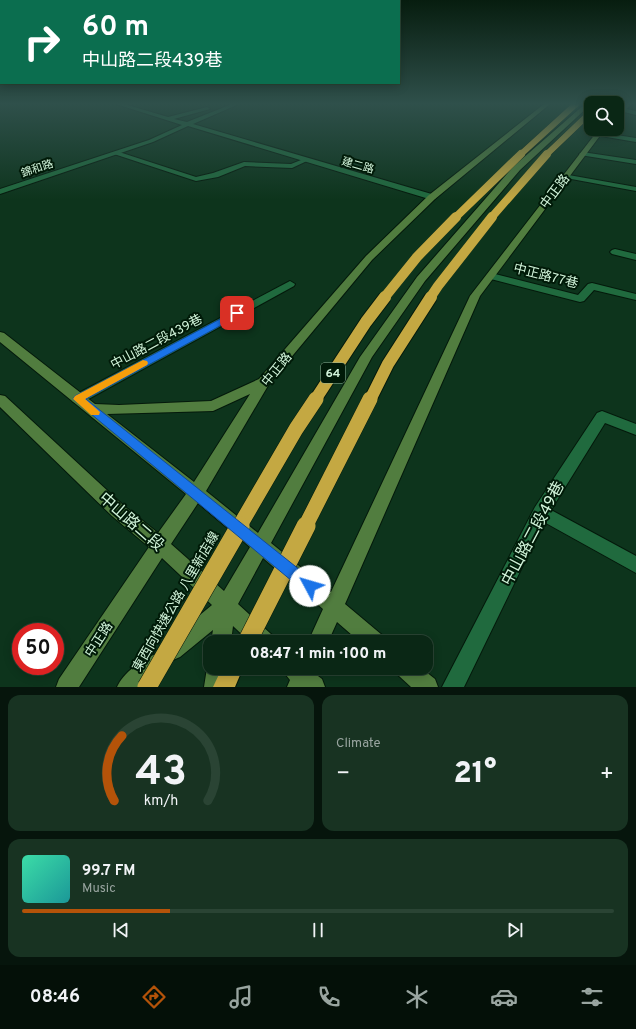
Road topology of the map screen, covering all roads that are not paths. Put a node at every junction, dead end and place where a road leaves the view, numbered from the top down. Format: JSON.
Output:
{"nodes":[{"id":1,"x":161,"y":136,"type":"edge"},
{"id":2,"x":226,"y":136,"type":"edge"},
{"id":3,"x":507,"y":136,"type":"edge"},
{"id":4,"x":541,"y":136,"type":"edge"},
{"id":5,"x":551,"y":136,"type":"edge"},
{"id":6,"x":566,"y":136,"type":"edge"},
{"id":7,"x":596,"y":136,"type":"edge"},
{"id":8,"x":620,"y":136,"type":"edge"},
{"id":9,"x":636,"y":140,"type":"edge"},
{"id":10,"x":116,"y":153,"type":"junction"},
{"id":11,"x":582,"y":154,"type":"junction"},
{"id":12,"x":306,"y":160,"type":"junction"},
{"id":13,"x":636,"y":162,"type":"edge"},
{"id":14,"x":566,"y":176,"type":"junction"},
{"id":15,"x":636,"y":189,"type":"edge"},
{"id":16,"x":0,"y":192,"type":"edge"},
{"id":17,"x":432,"y":197,"type":"junction"},
{"id":18,"x":615,"y":252,"type":"dead end"},
{"id":19,"x":636,"y":257,"type":"edge"},
{"id":20,"x":491,"y":276,"type":"junction"},
{"id":21,"x":290,"y":284,"type":"dead end"},
{"id":22,"x":636,"y":297,"type":"edge"},
{"id":23,"x":0,"y":336,"type":"edge"},
{"id":24,"x":264,"y":382,"type":"junction"},
{"id":25,"x":0,"y":399,"type":"edge"},
{"id":26,"x":78,"y":399,"type":"junction"},
{"id":27,"x":91,"y":409,"type":"junction"},
{"id":28,"x":636,"y":430,"type":"edge"},
{"id":29,"x":196,"y":493,"type":"junction"},
{"id":30,"x":540,"y":512,"type":"junction"},
{"id":31,"x":160,"y":545,"type":"junction"},
{"id":32,"x":260,"y":546,"type":"junction"},
{"id":33,"x":636,"y":565,"type":"edge"},
{"id":34,"x":226,"y":606,"type":"junction"},
{"id":35,"x":334,"y":606,"type":"junction"},
{"id":36,"x":222,"y":635,"type":"edge"},
{"id":37,"x":251,"y":635,"type":"edge"},
{"id":38,"x":257,"y":635,"type":"edge"},
{"id":39,"x":321,"y":635,"type":"edge"},
{"id":40,"x":367,"y":635,"type":"edge"},
{"id":41,"x":217,"y":675,"type":"edge"},
{"id":42,"x":230,"y":675,"type":"edge"},
{"id":43,"x":413,"y":675,"type":"edge"},
{"id":44,"x":67,"y":687,"type":"edge"},
{"id":45,"x":128,"y":687,"type":"edge"},
{"id":46,"x":147,"y":687,"type":"edge"},
{"id":47,"x":215,"y":687,"type":"edge"},
{"id":48,"x":224,"y":687,"type":"edge"},
{"id":49,"x":427,"y":687,"type":"edge"},
{"id":50,"x":453,"y":687,"type":"edge"}],
"edges":[{"from":1,"to":10,"type":"street","name":"錦和路"},
{"from":2,"to":12,"type":"street","name":"建二路"},
{"from":3,"to":17,"type":"main road","name":"中正路"},
{"from":4,"to":46,"type":"highway","name":"東西向快速公路 八里新店線","number":"64","bridge":true},
{"from":5,"to":32,"type":"main road"},
{"from":6,"to":37,"type":"highway","bridge":true},
{"from":7,"to":11,"type":"main road","name":"中正路"},
{"from":8,"to":9,"type":"street"},
{"from":10,"to":12,"type":"street"},
{"from":10,"to":16,"type":"street","name":"錦和路"},
{"from":11,"to":13,"type":"street"},
{"from":11,"to":14,"type":"main road","name":"中正路"},
{"from":12,"to":17,"type":"street","name":"建二路"},
{"from":14,"to":15,"type":"street"},
{"from":14,"to":20,"type":"main road","name":"中正路"},
{"from":17,"to":24,"type":"main road","name":"中正路"},
{"from":18,"to":19,"type":"street"},
{"from":20,"to":22,"type":"street","name":"中正路77巷"},
{"from":20,"to":35,"type":"main road","name":"中正路"},
{"from":21,"to":26,"type":"street","name":"中山路二段439巷"},
{"from":23,"to":26,"type":"main road"},
{"from":24,"to":27,"type":"main road"},
{"from":24,"to":29,"type":"main road","name":"中正路"},
{"from":25,"to":31,"type":"main road","name":"中山路二段"},
{"from":26,"to":27,"type":"main road"},
{"from":27,"to":29,"type":"main road"},
{"from":28,"to":30,"type":"street","name":"中山路二段49巷"},
{"from":29,"to":31,"type":"main road","name":"中正路"},
{"from":29,"to":32,"type":"main road"},
{"from":30,"to":33,"type":"street"},
{"from":30,"to":50,"type":"street","name":"中山路二段49巷"},
{"from":31,"to":34,"type":"main road","name":"中山路二段"},
{"from":31,"to":44,"type":"main road","name":"中正路"},
{"from":32,"to":34,"type":"main road"},
{"from":32,"to":35,"type":"main road"},
{"from":34,"to":36,"type":"main road"},
{"from":34,"to":38,"type":"main road","name":"中山路二段"},
{"from":34,"to":45,"type":"main road"},
{"from":35,"to":39,"type":"main road","name":"中正路"},
{"from":35,"to":40,"type":"main road"},
{"from":41,"to":47,"type":"main road"},
{"from":42,"to":48,"type":"highway"},
{"from":43,"to":49,"type":"main road"}]}
